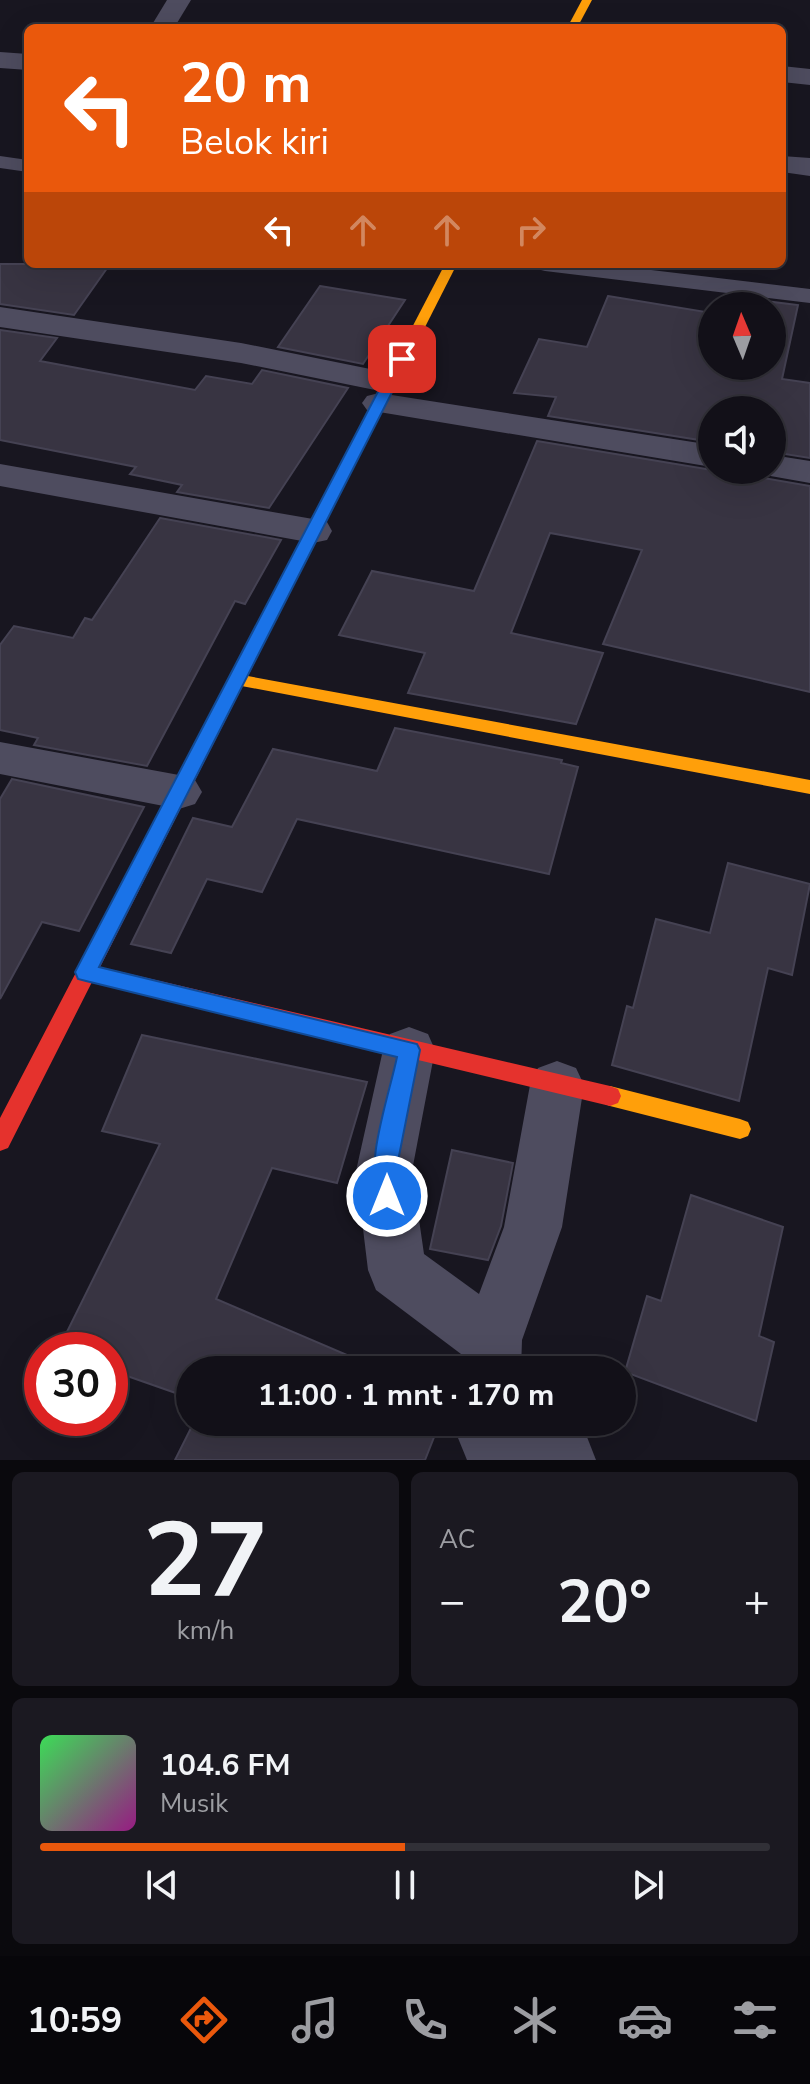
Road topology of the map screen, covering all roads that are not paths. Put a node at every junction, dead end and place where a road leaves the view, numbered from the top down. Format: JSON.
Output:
{"nodes":[{"id":1,"x":179,"y":0,"type":"edge"},
{"id":2,"x":587,"y":0,"type":"edge"},
{"id":3,"x":164,"y":24,"type":"edge"},
{"id":4,"x":574,"y":24,"type":"edge"},
{"id":5,"x":0,"y":60,"type":"edge"},
{"id":6,"x":24,"y":62,"type":"edge"},
{"id":7,"x":786,"y":74,"type":"edge"},
{"id":8,"x":810,"y":77,"type":"edge"},
{"id":9,"x":0,"y":162,"type":"edge"},
{"id":10,"x":786,"y":164,"type":"edge"},
{"id":11,"x":24,"y":165,"type":"edge"},
{"id":12,"x":810,"y":167,"type":"edge"},
{"id":13,"x":449,"y":268,"type":"edge"},
{"id":14,"x":578,"y":268,"type":"edge"},
{"id":15,"x":810,"y":296,"type":"edge"},
{"id":16,"x":0,"y":317,"type":"edge"},
{"id":17,"x":384,"y":393,"type":"junction"},
{"id":18,"x":698,"y":453,"type":"edge"},
{"id":19,"x":786,"y":468,"type":"edge"},
{"id":20,"x":810,"y":472,"type":"edge"},
{"id":21,"x":0,"y":475,"type":"edge"},
{"id":22,"x":313,"y":531,"type":"junction"},
{"id":23,"x":237,"y":680,"type":"junction"},
{"id":24,"x":0,"y":758,"type":"edge"},
{"id":25,"x":810,"y":787,"type":"edge"},
{"id":26,"x":179,"y":792,"type":"junction"},
{"id":27,"x":86,"y":972,"type":"junction"},
{"id":28,"x":409,"y":1050,"type":"junction"},
{"id":29,"x":557,"y":1085,"type":"junction"},
{"id":30,"x":740,"y":1129,"type":"dead end"},
{"id":31,"x":0,"y":1141,"type":"edge"},
{"id":32,"x":492,"y":1355,"type":"edge"},
{"id":33,"x":490,"y":1436,"type":"edge"},
{"id":34,"x":564,"y":1460,"type":"edge"}],
"edges":[{"from":1,"to":3,"type":"street"},
{"from":2,"to":4,"type":"street"},
{"from":5,"to":6,"type":"street"},
{"from":7,"to":8,"type":"street"},
{"from":9,"to":11,"type":"lane"},
{"from":10,"to":12,"type":"street"},
{"from":13,"to":17,"type":"street"},
{"from":14,"to":15,"type":"lane"},
{"from":16,"to":17,"type":"street"},
{"from":17,"to":18,"type":"street"},
{"from":17,"to":22,"type":"street"},
{"from":19,"to":20,"type":"street"},
{"from":21,"to":22,"type":"street"},
{"from":22,"to":23,"type":"street"},
{"from":23,"to":25,"type":"street"},
{"from":23,"to":26,"type":"street"},
{"from":24,"to":26,"type":"street"},
{"from":26,"to":27,"type":"street"},
{"from":27,"to":28,"type":"street"},
{"from":27,"to":31,"type":"street"},
{"from":28,"to":29,"type":"street"},
{"from":28,"to":32,"type":"street"},
{"from":29,"to":30,"type":"street"},
{"from":29,"to":32,"type":"street"},
{"from":33,"to":34,"type":"street"}]}
